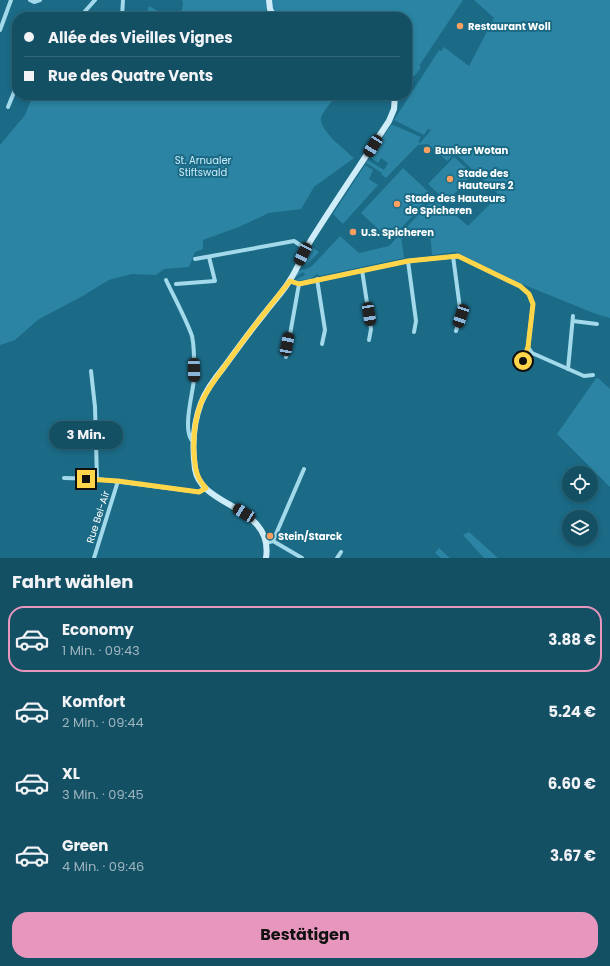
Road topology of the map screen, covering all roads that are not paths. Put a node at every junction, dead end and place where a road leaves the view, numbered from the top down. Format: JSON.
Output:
{"nodes":[{"id":1,"x":11,"y":0,"type":"edge"},
{"id":2,"x":30,"y":0,"type":"edge"},
{"id":3,"x":40,"y":0,"type":"edge"},
{"id":4,"x":96,"y":0,"type":"edge"},
{"id":5,"x":123,"y":0,"type":"edge"},
{"id":6,"x":269,"y":0,"type":"edge"},
{"id":7,"x":85,"y":12,"type":"edge"},
{"id":8,"x":122,"y":12,"type":"edge"},
{"id":9,"x":272,"y":12,"type":"edge"},
{"id":10,"x":0,"y":30,"type":"edge"},
{"id":11,"x":12,"y":98,"type":"edge"},
{"id":12,"x":395,"y":100,"type":"edge"},
{"id":13,"x":8,"y":108,"type":"dead end"},
{"id":14,"x":305,"y":251,"type":"junction"},
{"id":15,"x":453,"y":256,"type":"junction"},
{"id":16,"x":209,"y":257,"type":"junction"},
{"id":17,"x":195,"y":259,"type":"dead end"},
{"id":18,"x":408,"y":261,"type":"junction"},
{"id":19,"x":362,"y":270,"type":"junction"},
{"id":20,"x":166,"y":280,"type":"dead end"},
{"id":21,"x":317,"y":280,"type":"junction"},
{"id":22,"x":290,"y":281,"type":"junction"},
{"id":23,"x":176,"y":284,"type":"dead end"},
{"id":24,"x":299,"y":284,"type":"junction"},
{"id":25,"x":573,"y":316,"type":"dead end"},
{"id":26,"x":572,"y":321,"type":"junction"},
{"id":27,"x":597,"y":324,"type":"dead end"},
{"id":28,"x":456,"y":331,"type":"dead end"},
{"id":29,"x":414,"y":332,"type":"dead end"},
{"id":30,"x":369,"y":340,"type":"dead end"},
{"id":31,"x":322,"y":344,"type":"dead end"},
{"id":32,"x":528,"y":347,"type":"junction"},
{"id":33,"x":286,"y":357,"type":"dead end"},
{"id":34,"x":518,"y":364,"type":"dead end"},
{"id":35,"x":568,"y":368,"type":"junction"},
{"id":36,"x":91,"y":371,"type":"dead end"},
{"id":37,"x":593,"y":375,"type":"dead end"},
{"id":38,"x":194,"y":443,"type":"junction"},
{"id":39,"x":304,"y":469,"type":"dead end"},
{"id":40,"x":64,"y":478,"type":"dead end"},
{"id":41,"x":97,"y":479,"type":"junction"},
{"id":42,"x":118,"y":481,"type":"junction"},
{"id":43,"x":206,"y":488,"type":"junction"},
{"id":44,"x":274,"y":541,"type":"junction"},
{"id":45,"x":266,"y":543,"type":"junction"},
{"id":46,"x":341,"y":552,"type":"dead end"},
{"id":47,"x":94,"y":558,"type":"edge"},
{"id":48,"x":266,"y":558,"type":"edge"},
{"id":49,"x":302,"y":558,"type":"edge"},
{"id":50,"x":337,"y":558,"type":"edge"}],
"edges":[{"from":1,"to":10,"type":"street"},
{"from":2,"to":3,"type":"street"},
{"from":4,"to":7,"type":"street"},
{"from":5,"to":8,"type":"street"},
{"from":6,"to":9,"type":"street"},
{"from":11,"to":13,"type":"street"},
{"from":12,"to":14,"type":"street"},
{"from":14,"to":16,"type":"street"},
{"from":14,"to":22,"type":"street"},
{"from":15,"to":18,"type":"street"},
{"from":15,"to":28,"type":"street"},
{"from":15,"to":32,"type":"street"},
{"from":16,"to":17,"type":"street"},
{"from":16,"to":23,"type":"street"},
{"from":18,"to":19,"type":"street"},
{"from":18,"to":29,"type":"street"},
{"from":19,"to":21,"type":"street"},
{"from":19,"to":30,"type":"street"},
{"from":20,"to":38,"type":"street"},
{"from":21,"to":24,"type":"street"},
{"from":21,"to":31,"type":"street"},
{"from":22,"to":24,"type":"street"},
{"from":22,"to":38,"type":"street"},
{"from":24,"to":33,"type":"street"},
{"from":25,"to":26,"type":"street"},
{"from":26,"to":27,"type":"street"},
{"from":26,"to":35,"type":"street"},
{"from":32,"to":34,"type":"street"},
{"from":32,"to":35,"type":"street"},
{"from":35,"to":37,"type":"street"},
{"from":36,"to":41,"type":"street"},
{"from":38,"to":43,"type":"street"},
{"from":39,"to":44,"type":"street"},
{"from":40,"to":41,"type":"street"},
{"from":41,"to":42,"type":"street"},
{"from":42,"to":43,"type":"street"},
{"from":42,"to":47,"type":"street","name":"Rue Bel-Air"},
{"from":43,"to":45,"type":"street"},
{"from":44,"to":45,"type":"street"},
{"from":44,"to":49,"type":"street"},
{"from":45,"to":48,"type":"street"},
{"from":46,"to":50,"type":"street"}]}
